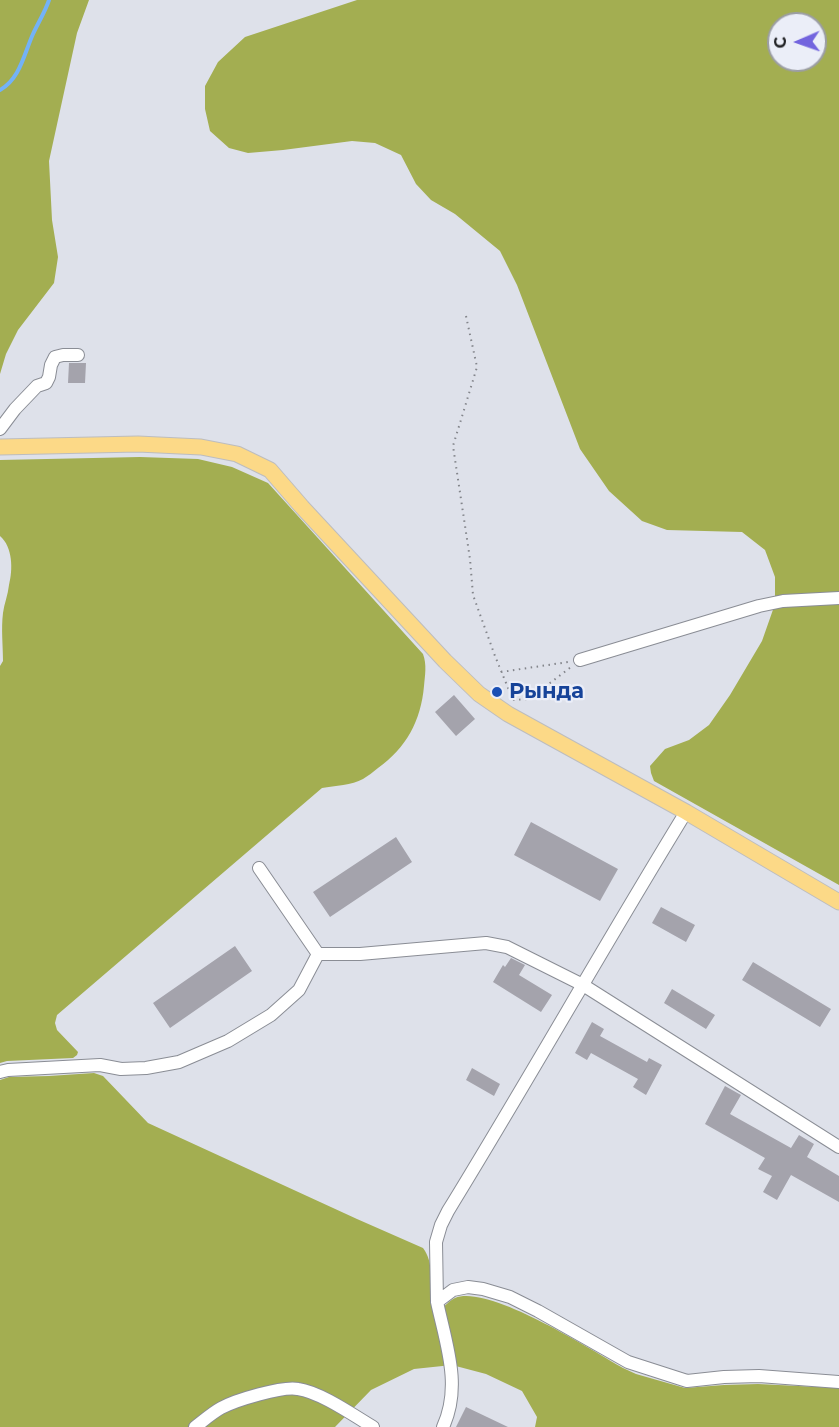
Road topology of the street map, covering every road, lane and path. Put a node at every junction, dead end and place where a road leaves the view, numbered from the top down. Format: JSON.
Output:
{"nodes":[{"id":1,"x":466,"y":316,"type":"dead end"},
{"id":2,"x":78,"y":356,"type":"dead end"},
{"id":3,"x":0,"y":429,"type":"edge"},
{"id":4,"x":0,"y":447,"type":"edge"},
{"id":5,"x":839,"y":598,"type":"edge"},
{"id":6,"x":580,"y":660,"type":"junction"},
{"id":7,"x":501,"y":672,"type":"junction"},
{"id":8,"x":510,"y":707,"type":"junction"},
{"id":9,"x":686,"y":812,"type":"junction"},
{"id":10,"x":259,"y":868,"type":"dead end"},
{"id":11,"x":839,"y":902,"type":"edge"},
{"id":12,"x":318,"y":954,"type":"junction"},
{"id":13,"x":583,"y":985,"type":"junction"},
{"id":14,"x":0,"y":1072,"type":"edge"},
{"id":15,"x":839,"y":1148,"type":"edge"},
{"id":16,"x":437,"y":1302,"type":"junction"},
{"id":17,"x":839,"y":1382,"type":"edge"},
{"id":18,"x":195,"y":1427,"type":"edge"},
{"id":19,"x":373,"y":1427,"type":"edge"},
{"id":20,"x":443,"y":1427,"type":"edge"}],
"edges":[{"from":1,"to":7,"type":"path"},
{"from":2,"to":3,"type":"lane"},
{"from":4,"to":8,"type":"main road"},
{"from":5,"to":6,"type":"lane"},
{"from":6,"to":7,"type":"path"},
{"from":6,"to":8,"type":"path"},
{"from":7,"to":8,"type":"path"},
{"from":8,"to":9,"type":"main road"},
{"from":9,"to":11,"type":"main road"},
{"from":9,"to":13,"type":"lane"},
{"from":10,"to":12,"type":"lane"},
{"from":12,"to":13,"type":"lane"},
{"from":12,"to":14,"type":"lane"},
{"from":13,"to":15,"type":"lane"},
{"from":13,"to":16,"type":"lane"},
{"from":16,"to":17,"type":"lane"},
{"from":16,"to":20,"type":"lane"},
{"from":18,"to":19,"type":"lane"}]}
